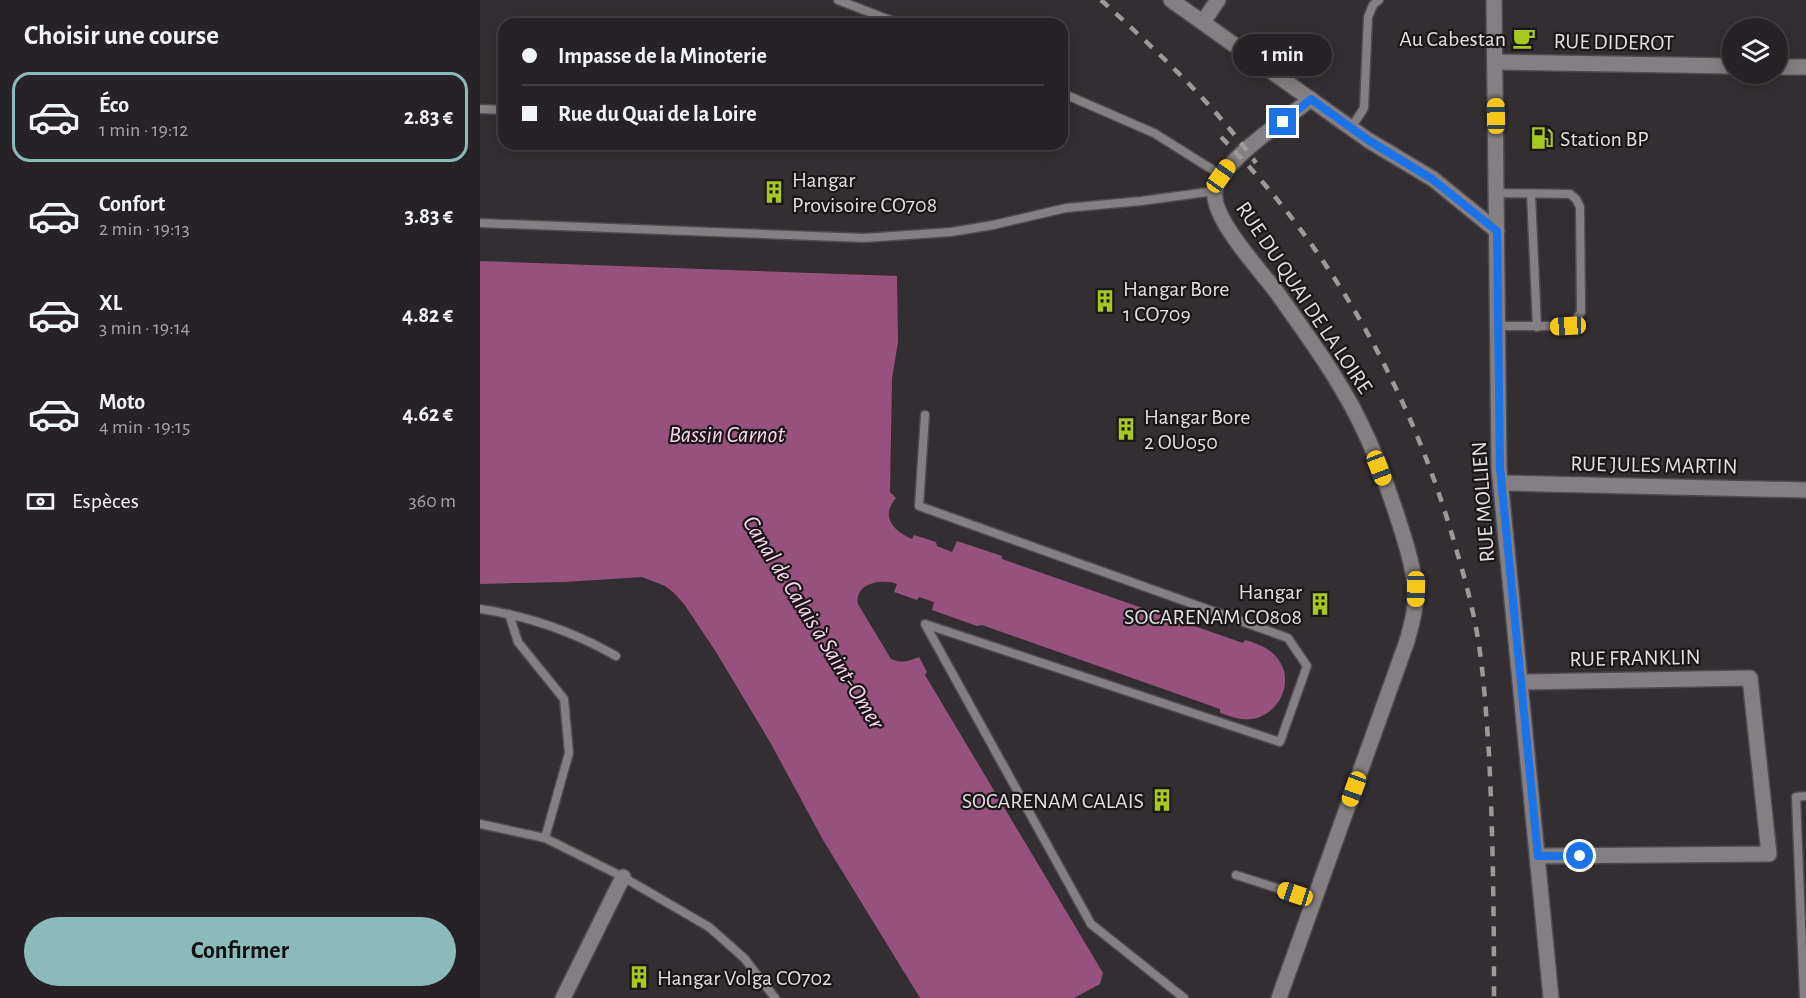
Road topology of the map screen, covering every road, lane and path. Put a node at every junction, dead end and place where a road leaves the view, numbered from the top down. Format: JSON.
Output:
{"nodes":[{"id":1,"x":838,"y":0,"type":"edge"},
{"id":2,"x":1171,"y":0,"type":"edge"},
{"id":3,"x":1218,"y":0,"type":"edge"},
{"id":4,"x":1379,"y":0,"type":"edge"},
{"id":5,"x":1494,"y":0,"type":"edge"},
{"id":6,"x":884,"y":18,"type":"edge"},
{"id":7,"x":1203,"y":22,"type":"junction"},
{"id":8,"x":1495,"y":62,"type":"junction"},
{"id":9,"x":1722,"y":66,"type":"edge"},
{"id":10,"x":1788,"y":67,"type":"edge"},
{"id":11,"x":1806,"y":67,"type":"edge"},
{"id":12,"x":1068,"y":96,"type":"edge"},
{"id":13,"x":1311,"y":99,"type":"junction"},
{"id":14,"x":480,"y":109,"type":"edge"},
{"id":15,"x":498,"y":110,"type":"edge"},
{"id":16,"x":1351,"y":128,"type":"junction"},
{"id":17,"x":1221,"y":176,"type":"junction"},
{"id":18,"x":1215,"y":191,"type":"junction"},
{"id":19,"x":1497,"y":193,"type":"junction"},
{"id":20,"x":1531,"y":194,"type":"junction"},
{"id":21,"x":480,"y":223,"type":"edge"},
{"id":22,"x":1497,"y":231,"type":"junction"},
{"id":23,"x":1498,"y":326,"type":"junction"},
{"id":24,"x":1537,"y":327,"type":"junction"},
{"id":25,"x":925,"y":415,"type":"dead end"},
{"id":26,"x":1501,"y":483,"type":"junction"},
{"id":27,"x":1806,"y":490,"type":"edge"},
{"id":28,"x":480,"y":609,"type":"edge"},
{"id":29,"x":509,"y":614,"type":"junction"},
{"id":30,"x":616,"y":656,"type":"dead end"},
{"id":31,"x":1521,"y":682,"type":"junction"},
{"id":32,"x":1806,"y":796,"type":"edge"},
{"id":33,"x":480,"y":824,"type":"edge"},
{"id":34,"x":545,"y":838,"type":"junction"},
{"id":35,"x":1538,"y":856,"type":"junction"},
{"id":36,"x":1236,"y":875,"type":"dead end"},
{"id":37,"x":623,"y":877,"type":"junction"},
{"id":38,"x":1314,"y":900,"type":"junction"},
{"id":39,"x":563,"y":998,"type":"edge"},
{"id":40,"x":775,"y":998,"type":"edge"},
{"id":41,"x":1184,"y":998,"type":"edge"},
{"id":42,"x":1279,"y":998,"type":"edge"},
{"id":43,"x":1551,"y":998,"type":"edge"},
{"id":44,"x":1804,"y":998,"type":"edge"}],
"edges":[{"from":1,"to":6,"type":"lane"},
{"from":2,"to":7,"type":"street"},
{"from":3,"to":7,"type":"street"},
{"from":4,"to":16,"type":"lane"},
{"from":5,"to":8,"type":"street","name":"RUE MOLLIEN"},
{"from":7,"to":13,"type":"street"},
{"from":8,"to":9,"type":"street","name":"RUE DIDEROT"},
{"from":8,"to":19,"type":"street","name":"RUE MOLLIEN"},
{"from":10,"to":11,"type":"street"},
{"from":12,"to":17,"type":"lane"},
{"from":13,"to":16,"type":"street"},
{"from":13,"to":17,"type":"street","name":"RUE DU QUAI DE LA LOIRE"},
{"from":14,"to":15,"type":"lane"},
{"from":16,"to":22,"type":"street"},
{"from":17,"to":18,"type":"street","name":"RUE DU QUAI DE LA LOIRE"},
{"from":18,"to":21,"type":"lane"},
{"from":18,"to":38,"type":"street","name":"RUE DU QUAI DE LA LOIRE"},
{"from":19,"to":20,"type":"lane"},
{"from":19,"to":22,"type":"street","name":"RUE MOLLIEN"},
{"from":20,"to":24,"type":"lane"},
{"from":20,"to":24,"type":"lane"},
{"from":22,"to":23,"type":"street","name":"RUE MOLLIEN"},
{"from":23,"to":24,"type":"lane"},
{"from":23,"to":26,"type":"street","name":"RUE MOLLIEN"},
{"from":25,"to":41,"type":"lane"},
{"from":26,"to":27,"type":"street","name":"RUE JULES MARTIN"},
{"from":26,"to":31,"type":"street","name":"RUE MOLLIEN"},
{"from":28,"to":29,"type":"lane"},
{"from":29,"to":30,"type":"lane"},
{"from":29,"to":34,"type":"lane"},
{"from":31,"to":35,"type":"street","name":"RUE MOLLIEN"},
{"from":31,"to":35,"type":"street","name":"RUE FRANKLIN"},
{"from":32,"to":44,"type":"lane"},
{"from":33,"to":34,"type":"lane"},
{"from":34,"to":37,"type":"lane"},
{"from":35,"to":43,"type":"street","name":"RUE MOLLIEN"},
{"from":36,"to":38,"type":"lane"},
{"from":37,"to":39,"type":"street"},
{"from":37,"to":40,"type":"lane"},
{"from":38,"to":42,"type":"street","name":"RUE DU QUAI DE LA LOIRE"}]}
